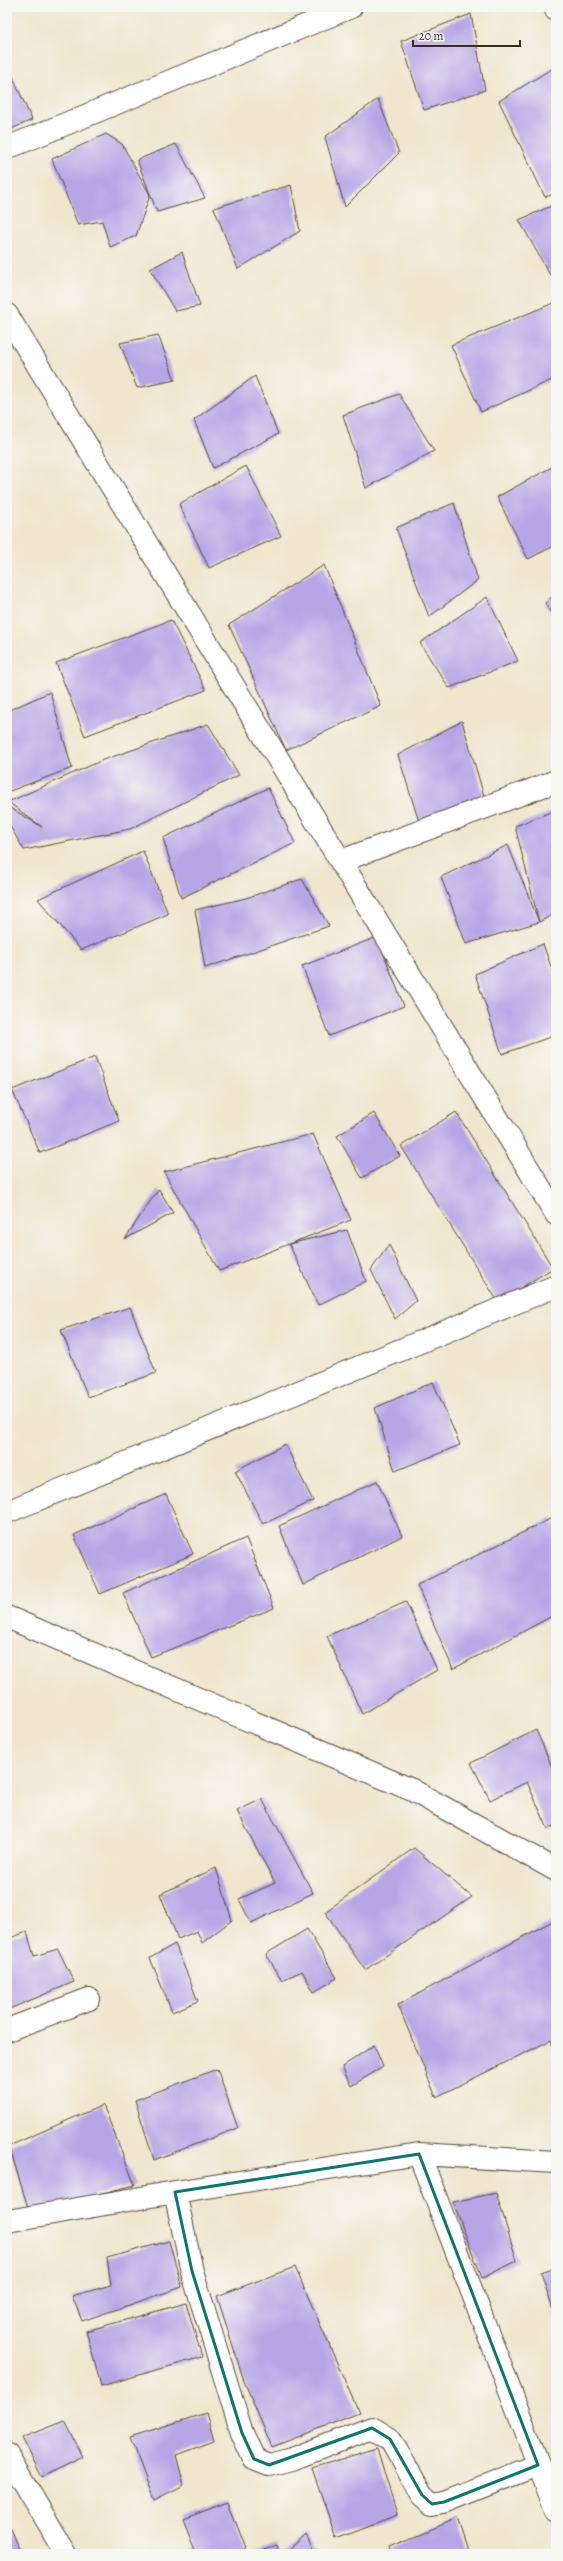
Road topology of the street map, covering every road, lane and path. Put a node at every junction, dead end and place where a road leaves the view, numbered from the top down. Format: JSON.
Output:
{"nodes":[{"id":1,"x":351,"y":7,"type":"edge"},
{"id":2,"x":555,"y":7,"type":"edge"},
{"id":3,"x":556,"y":10,"type":"edge"},
{"id":4,"x":7,"y":148,"type":"edge"},
{"id":5,"x":7,"y":315,"type":"edge"},
{"id":6,"x":556,"y":781,"type":"edge"},
{"id":7,"x":341,"y":861,"type":"junction"},
{"id":8,"x":556,"y":1214,"type":"edge"},
{"id":9,"x":556,"y":1286,"type":"edge"},
{"id":10,"x":7,"y":1512,"type":"edge"},
{"id":11,"x":7,"y":1617,"type":"edge"},
{"id":12,"x":556,"y":1870,"type":"edge"},
{"id":13,"x":89,"y":1999,"type":"dead end"},
{"id":14,"x":7,"y":2030,"type":"edge"},
{"id":15,"x":419,"y":2154,"type":"junction"},
{"id":16,"x":556,"y":2162,"type":"edge"},
{"id":17,"x":175,"y":2192,"type":"junction"},
{"id":18,"x":7,"y":2221,"type":"edge"},
{"id":19,"x":7,"y":2455,"type":"edge"},
{"id":20,"x":538,"y":2464,"type":"junction"},
{"id":21,"x":556,"y":2510,"type":"edge"},
{"id":22,"x":66,"y":2554,"type":"edge"}],
"edges":[{"from":1,"to":4,"type":"street"},
{"from":2,"to":3,"type":"street"},
{"from":5,"to":7,"type":"street"},
{"from":6,"to":7,"type":"street"},
{"from":7,"to":8,"type":"street"},
{"from":9,"to":10,"type":"street"},
{"from":11,"to":12,"type":"street"},
{"from":13,"to":14,"type":"street"},
{"from":15,"to":16,"type":"street"},
{"from":15,"to":17,"type":"street"},
{"from":15,"to":20,"type":"street"},
{"from":17,"to":18,"type":"street"},
{"from":17,"to":20,"type":"street"},
{"from":19,"to":22,"type":"street"},
{"from":20,"to":21,"type":"street"}]}
